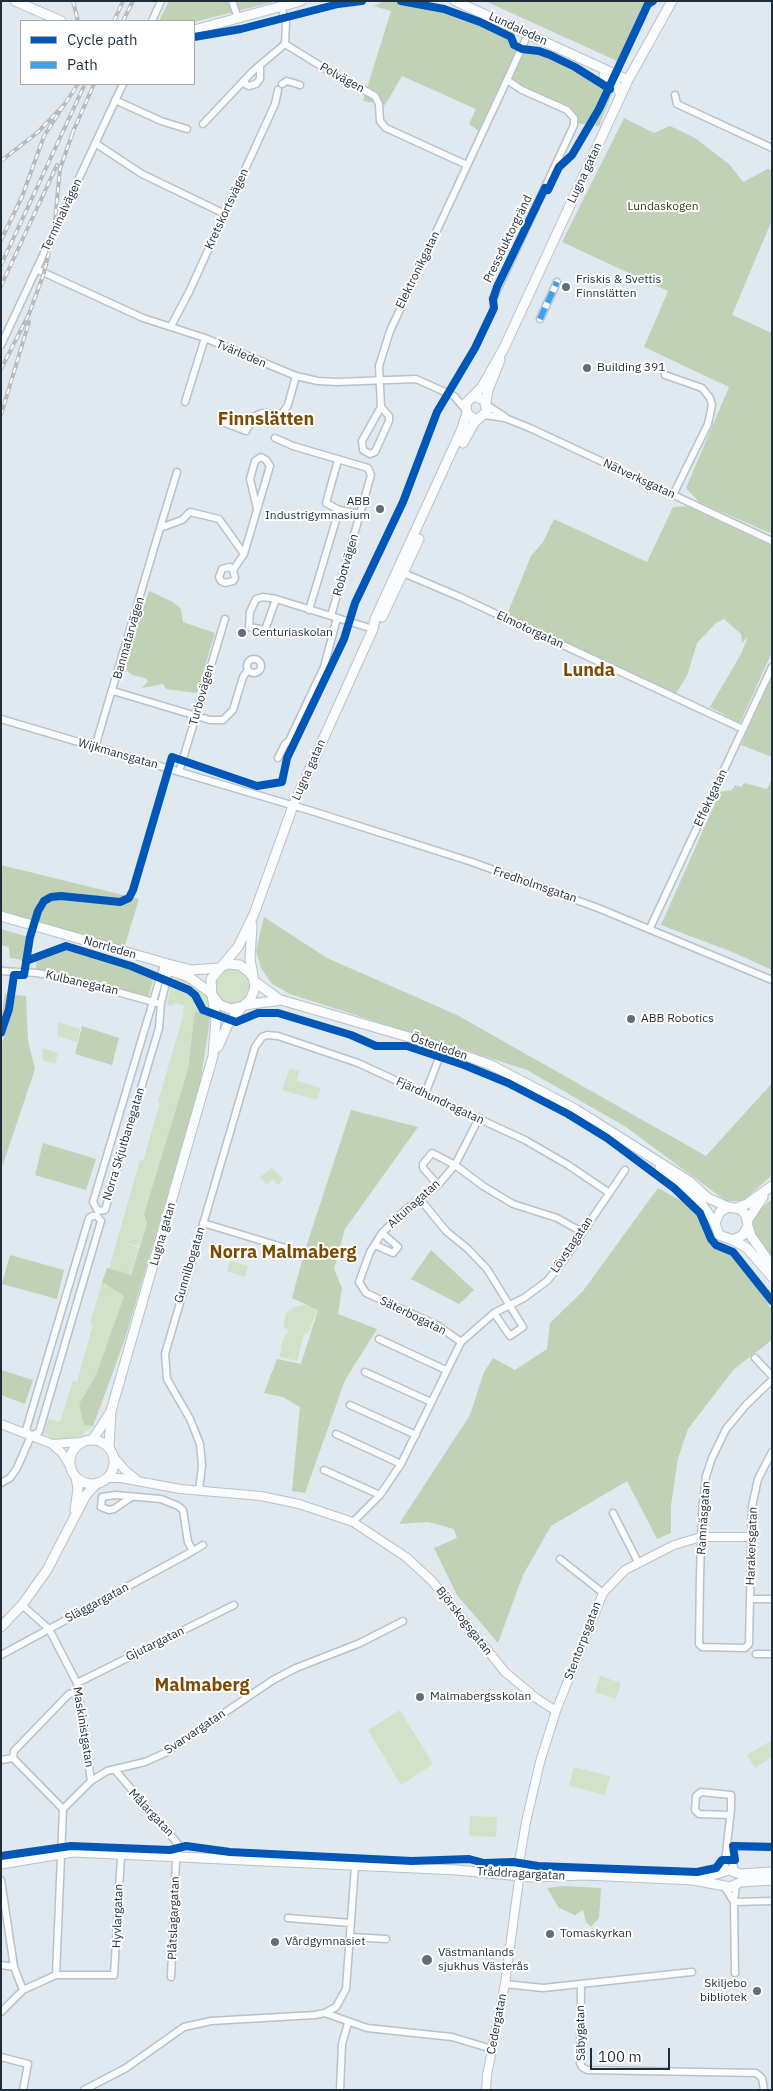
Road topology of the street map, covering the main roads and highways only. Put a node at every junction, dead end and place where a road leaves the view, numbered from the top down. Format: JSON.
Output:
{"nodes":[{"id":1,"x":15,"y":1,"type":"edge"},
{"id":2,"x":302,"y":1,"type":"edge"},
{"id":3,"x":454,"y":1,"type":"edge"},
{"id":4,"x":672,"y":1,"type":"edge"},
{"id":5,"x":59,"y":20,"type":"edge"},
{"id":6,"x":195,"y":30,"type":"edge"},
{"id":7,"x":581,"y":59,"type":"junction"},
{"id":8,"x":628,"y":80,"type":"junction"},
{"id":9,"x":621,"y":95,"type":"junction"},
{"id":10,"x":504,"y":348,"type":"junction"},
{"id":11,"x":472,"y":397,"type":"junction"},
{"id":12,"x":486,"y":403,"type":"junction"},
{"id":13,"x":466,"y":411,"type":"junction"},
{"id":14,"x":482,"y":417,"type":"junction"},
{"id":15,"x":400,"y":572,"type":"junction"},
{"id":16,"x":254,"y":914,"type":"junction"},
{"id":17,"x":1,"y":916,"type":"edge"},
{"id":18,"x":1,"y":922,"type":"edge"},
{"id":19,"x":221,"y":967,"type":"junction"},
{"id":20,"x":167,"y":968,"type":"junction"},
{"id":21,"x":254,"y":980,"type":"junction"},
{"id":22,"x":212,"y":994,"type":"junction"},
{"id":23,"x":280,"y":1000,"type":"junction"},
{"id":24,"x":244,"y":1006,"type":"junction"},
{"id":25,"x":214,"y":1056,"type":"junction"},
{"id":26,"x":639,"y":1150,"type":"junction"},
{"id":27,"x":770,"y":1187,"type":"edge"},
{"id":28,"x":733,"y":1208,"type":"junction"},
{"id":29,"x":715,"y":1223,"type":"junction"},
{"id":30,"x":748,"y":1224,"type":"junction"},
{"id":31,"x":732,"y":1240,"type":"junction"},
{"id":32,"x":772,"y":1266,"type":"edge"},
{"id":33,"x":772,"y":1277,"type":"edge"},
{"id":34,"x":111,"y":1411,"type":"junction"},
{"id":35,"x":93,"y":1439,"type":"junction"},
{"id":36,"x":109,"y":1447,"type":"junction"},
{"id":37,"x":76,"y":1477,"type":"junction"},
{"id":38,"x":97,"y":1484,"type":"junction"},
{"id":39,"x":74,"y":1515,"type":"junction"},
{"id":40,"x":1,"y":1627,"type":"edge"},
{"id":41,"x":1,"y":1864,"type":"edge"},
{"id":42,"x":723,"y":1872,"type":"junction"},
{"id":43,"x":772,"y":1872,"type":"edge"},
{"id":44,"x":738,"y":1878,"type":"junction"},
{"id":45,"x":693,"y":1880,"type":"junction"},
{"id":46,"x":772,"y":1880,"type":"edge"},
{"id":47,"x":722,"y":1885,"type":"junction"}],
"edges":[{"from":1,"to":5,"type":"main road"},
{"from":2,"to":6,"type":"main road"},
{"from":3,"to":7,"type":"main road","name":"Lundaleden"},
{"from":4,"to":8,"type":"main road","name":"Lugna gatan"},
{"from":7,"to":8,"type":"main road","name":"Lundaleden"},
{"from":7,"to":9,"type":"main road","name":"Lundaleden"},
{"from":8,"to":9,"type":"main road","name":"Lugna gatan"},
{"from":9,"to":10,"type":"main road","name":"Lugna gatan"},
{"from":10,"to":11,"type":"main road","name":"Lugna gatan"},
{"from":10,"to":12,"type":"main road","name":"Lugna gatan"},
{"from":11,"to":12,"type":"main road"},
{"from":11,"to":13,"type":"main road"},
{"from":12,"to":14,"type":"main road"},
{"from":13,"to":14,"type":"main road"},
{"from":13,"to":15,"type":"main road","name":"Lugna gatan"},
{"from":14,"to":15,"type":"main road","name":"Lugna gatan"},
{"from":15,"to":16,"type":"main road","name":"Lugna gatan"},
{"from":16,"to":19,"type":"main road","name":"Lugna gatan"},
{"from":16,"to":21,"type":"main road","name":"Lugna gatan"},
{"from":17,"to":20,"type":"main road","name":"Norrleden"},
{"from":18,"to":20,"type":"main road","name":"Norrleden"},
{"from":19,"to":20,"type":"main road","name":"Norrleden"},
{"from":19,"to":21,"type":"main road"},
{"from":19,"to":22,"type":"main road"},
{"from":20,"to":22,"type":"main road","name":"Norrleden"},
{"from":21,"to":23,"type":"main road","name":"Österleden"},
{"from":21,"to":24,"type":"main road"},
{"from":22,"to":24,"type":"main road"},
{"from":22,"to":25,"type":"main road","name":"Lugna gatan"},
{"from":23,"to":24,"type":"main road","name":"Österleden"},
{"from":23,"to":26,"type":"main road","name":"Österleden"},
{"from":24,"to":25,"type":"main road","name":"Lugna gatan"},
{"from":25,"to":34,"type":"main road","name":"Lugna gatan"},
{"from":26,"to":28,"type":"main road","name":"Österleden"},
{"from":26,"to":29,"type":"main road","name":"Österleden"},
{"from":27,"to":28,"type":"main road"},
{"from":27,"to":30,"type":"main road"},
{"from":28,"to":29,"type":"main road"},
{"from":28,"to":30,"type":"main road"},
{"from":29,"to":31,"type":"main road"},
{"from":30,"to":31,"type":"main road"},
{"from":30,"to":32,"type":"main road"},
{"from":31,"to":33,"type":"main road"},
{"from":34,"to":35,"type":"main road","name":"Lugna gatan"},
{"from":34,"to":36,"type":"main road","name":"Lugna gatan"},
{"from":35,"to":36,"type":"main road"},
{"from":35,"to":37,"type":"main road"},
{"from":36,"to":38,"type":"main road"},
{"from":37,"to":38,"type":"main road"},
{"from":37,"to":39,"type":"main road"},
{"from":38,"to":39,"type":"main road"},
{"from":39,"to":40,"type":"main road"},
{"from":41,"to":45,"type":"main road","name":"Tråddragargatan"},
{"from":42,"to":44,"type":"main road","name":"Tråddragargatan"},
{"from":42,"to":45,"type":"main road","name":"Tråddragargatan"},
{"from":42,"to":47,"type":"main road"},
{"from":43,"to":44,"type":"main road","name":"Tråddragargatan"},
{"from":44,"to":46,"type":"main road","name":"Tråddragargatan"},
{"from":44,"to":47,"type":"main road","name":"Tråddragargatan"},
{"from":45,"to":47,"type":"main road","name":"Tråddragargatan"}]}
